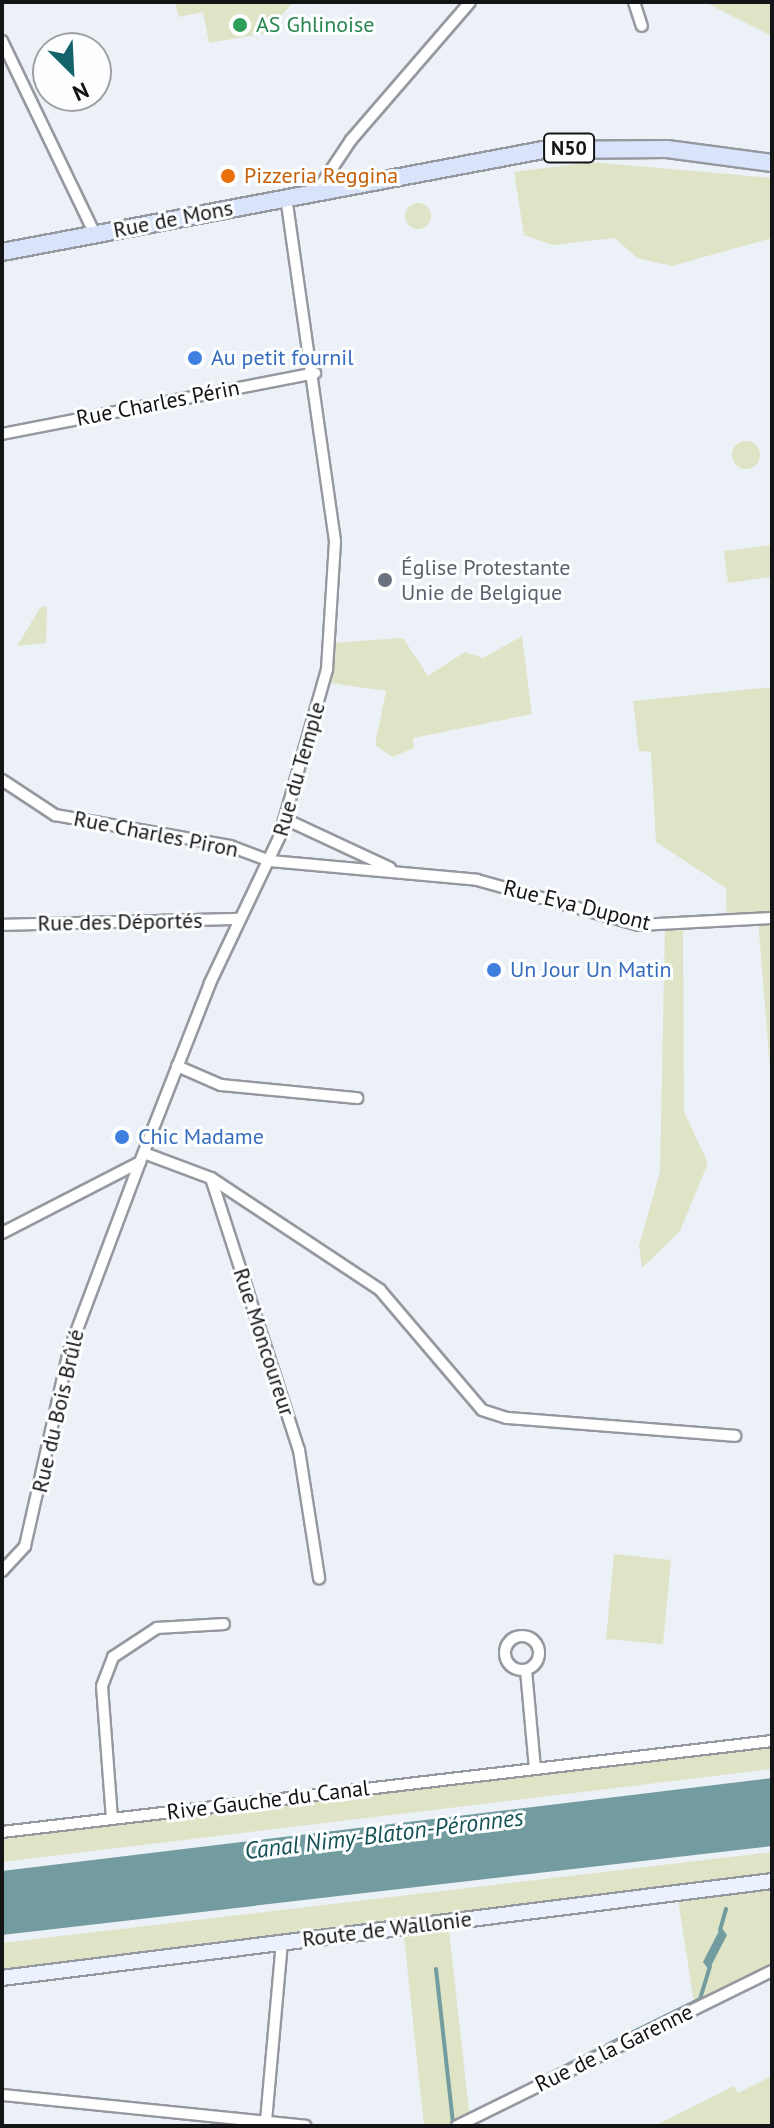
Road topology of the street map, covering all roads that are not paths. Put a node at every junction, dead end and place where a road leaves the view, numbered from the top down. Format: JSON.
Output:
{"nodes":[{"id":1,"x":470,"y":2,"type":"edge"},
{"id":2,"x":634,"y":2,"type":"edge"},
{"id":3,"x":642,"y":26,"type":"dead end"},
{"id":4,"x":2,"y":41,"type":"edge"},
{"id":5,"x":772,"y":163,"type":"edge"},
{"id":6,"x":317,"y":191,"type":"junction"},
{"id":7,"x":286,"y":197,"type":"junction"},
{"id":8,"x":95,"y":234,"type":"junction"},
{"id":9,"x":2,"y":252,"type":"edge"},
{"id":10,"x":315,"y":373,"type":"junction"},
{"id":11,"x":2,"y":434,"type":"edge"},
{"id":12,"x":2,"y":780,"type":"edge"},
{"id":13,"x":285,"y":819,"type":"junction"},
{"id":14,"x":270,"y":861,"type":"junction"},
{"id":15,"x":403,"y":873,"type":"junction"},
{"id":16,"x":772,"y":918,"type":"edge"},
{"id":17,"x":238,"y":919,"type":"junction"},
{"id":18,"x":2,"y":925,"type":"edge"},
{"id":19,"x":177,"y":1066,"type":"junction"},
{"id":20,"x":357,"y":1098,"type":"dead end"},
{"id":21,"x":142,"y":1158,"type":"junction"},
{"id":22,"x":211,"y":1178,"type":"junction"},
{"id":23,"x":2,"y":1233,"type":"edge"},
{"id":24,"x":735,"y":1436,"type":"dead end"},
{"id":25,"x":4,"y":1568,"type":"edge"},
{"id":26,"x":319,"y":1578,"type":"dead end"},
{"id":27,"x":224,"y":1624,"type":"dead end"},
{"id":28,"x":526,"y":1670,"type":"dead end"},
{"id":29,"x":772,"y":1741,"type":"edge"},
{"id":30,"x":535,"y":1768,"type":"junction"},
{"id":31,"x":112,"y":1819,"type":"junction"},
{"id":32,"x":2,"y":1832,"type":"edge"},
{"id":33,"x":772,"y":1881,"type":"edge"},
{"id":34,"x":282,"y":1943,"type":"junction"},
{"id":35,"x":772,"y":1971,"type":"edge"},
{"id":36,"x":2,"y":1978,"type":"edge"},
{"id":37,"x":2,"y":2095,"type":"edge"},
{"id":38,"x":266,"y":2121,"type":"junction"},
{"id":39,"x":305,"y":2126,"type":"edge"},
{"id":40,"x":457,"y":2126,"type":"edge"}],
"edges":[{"from":1,"to":6,"type":"street"},
{"from":2,"to":3,"type":"street"},
{"from":4,"to":8,"type":"street"},
{"from":5,"to":6,"type":"main road","name":"Rue de Mons","number":"N50"},
{"from":6,"to":7,"type":"main road","name":"Rue de Mons","number":"N50"},
{"from":7,"to":8,"type":"main road","name":"Rue de Mons","number":"N50"},
{"from":7,"to":10,"type":"street","name":"Rue du Temple"},
{"from":8,"to":9,"type":"main road","name":"Rue de Mons","number":"N50"},
{"from":10,"to":11,"type":"street","name":"Rue Charles Périn"},
{"from":10,"to":13,"type":"street","name":"Rue du Temple"},
{"from":12,"to":14,"type":"street","name":"Rue Charles Piron"},
{"from":13,"to":14,"type":"street","name":"Rue du Temple"},
{"from":13,"to":15,"type":"street"},
{"from":14,"to":15,"type":"street","name":"Rue Charles Piron"},
{"from":14,"to":17,"type":"street","name":"Rue du Temple"},
{"from":15,"to":16,"type":"street","name":"Rue Eva Dupont"},
{"from":17,"to":18,"type":"street","name":"Rue des Déportés"},
{"from":17,"to":19,"type":"street","name":"Rue du Temple"},
{"from":19,"to":20,"type":"street"},
{"from":19,"to":21,"type":"street","name":"Rue du Temple"},
{"from":21,"to":22,"type":"street"},
{"from":21,"to":23,"type":"street"},
{"from":21,"to":25,"type":"street","name":"Rue du Bois Brûlé"},
{"from":22,"to":24,"type":"street"},
{"from":22,"to":26,"type":"street","name":"Rue Moncoureur"},
{"from":27,"to":31,"type":"street"},
{"from":28,"to":30,"type":"street"},
{"from":29,"to":30,"type":"street","name":"Rive Gauche du Canal"},
{"from":30,"to":31,"type":"street","name":"Rive Gauche du Canal"},
{"from":31,"to":32,"type":"street","name":"Rive Gauche du Canal"},
{"from":33,"to":34,"type":"main road","name":"Route de Wallonie"},
{"from":34,"to":36,"type":"main road","name":"Route de Wallonie"},
{"from":34,"to":38,"type":"street"},
{"from":35,"to":40,"type":"street","name":"Rue de la Garenne"},
{"from":37,"to":38,"type":"street"},
{"from":38,"to":39,"type":"street"}]}
